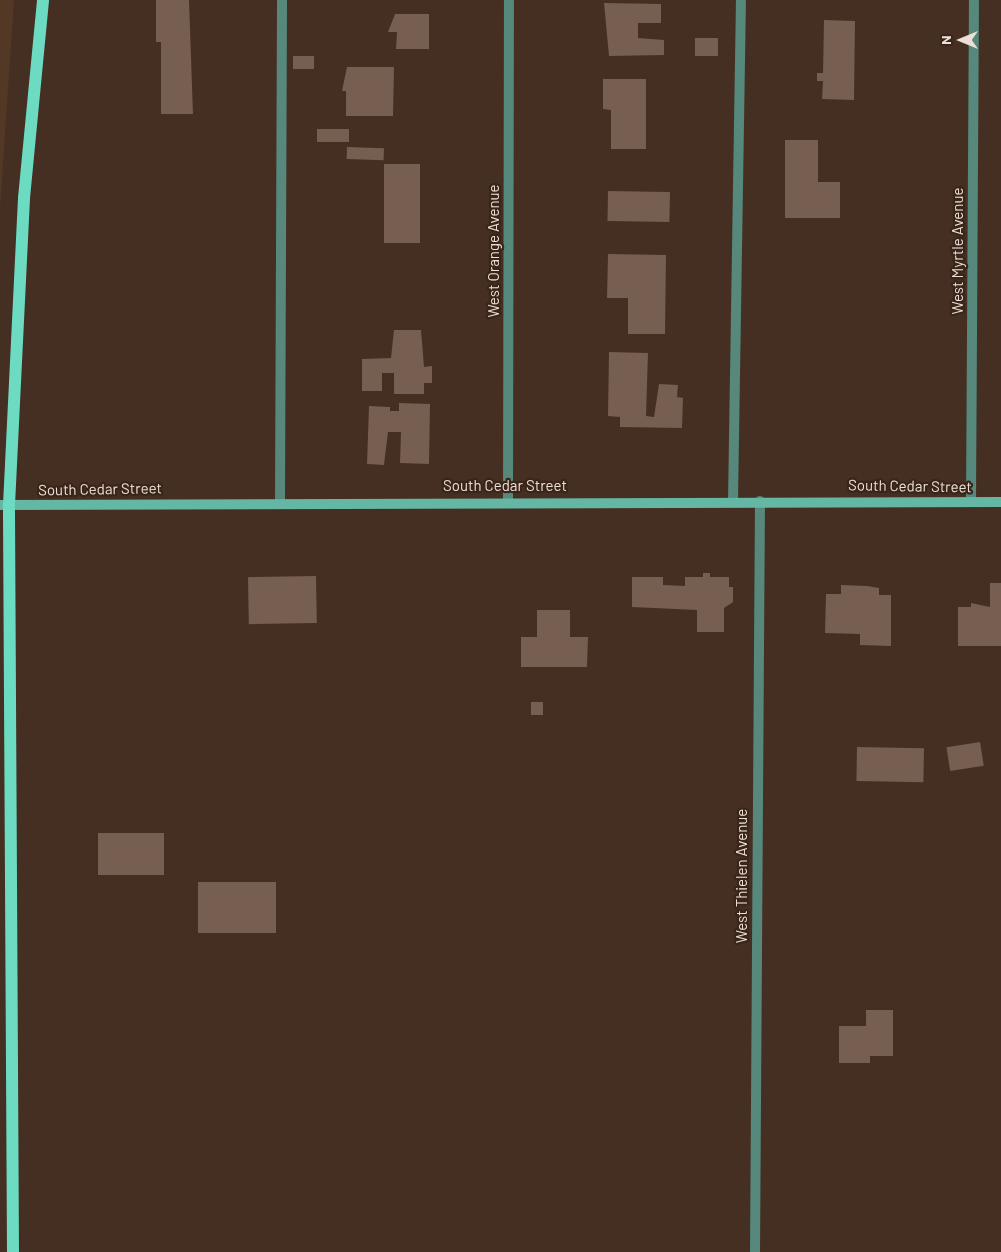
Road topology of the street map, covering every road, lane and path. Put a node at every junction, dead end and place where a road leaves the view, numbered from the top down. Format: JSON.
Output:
{"nodes":[{"id":1,"x":43,"y":0,"type":"edge"},
{"id":2,"x":282,"y":0,"type":"edge"},
{"id":3,"x":509,"y":0,"type":"edge"},
{"id":4,"x":741,"y":0,"type":"edge"},
{"id":5,"x":974,"y":0,"type":"edge"},
{"id":6,"x":760,"y":501,"type":"junction"},
{"id":7,"x":280,"y":502,"type":"junction"},
{"id":8,"x":508,"y":502,"type":"junction"},
{"id":9,"x":733,"y":502,"type":"junction"},
{"id":10,"x":971,"y":502,"type":"junction"},
{"id":11,"x":1001,"y":502,"type":"edge"},
{"id":12,"x":4,"y":505,"type":"edge"},
{"id":13,"x":14,"y":1252,"type":"edge"},
{"id":14,"x":755,"y":1252,"type":"edge"}],
"edges":[{"from":1,"to":12,"type":"main road"},
{"from":2,"to":7,"type":"street"},
{"from":3,"to":8,"type":"street","name":"West Orange Avenue"},
{"from":4,"to":9,"type":"street"},
{"from":5,"to":10,"type":"street","name":"West Myrtle Avenue"},
{"from":6,"to":9,"type":"street","name":"South Cedar Street"},
{"from":6,"to":10,"type":"street","name":"South Cedar Street"},
{"from":6,"to":14,"type":"street","name":"West Thielen Avenue"},
{"from":7,"to":8,"type":"street","name":"South Cedar Street"},
{"from":7,"to":12,"type":"street","name":"South Cedar Street"},
{"from":8,"to":9,"type":"street","name":"South Cedar Street"},
{"from":10,"to":11,"type":"street","name":"South Cedar Street"},
{"from":12,"to":13,"type":"main road"}]}
